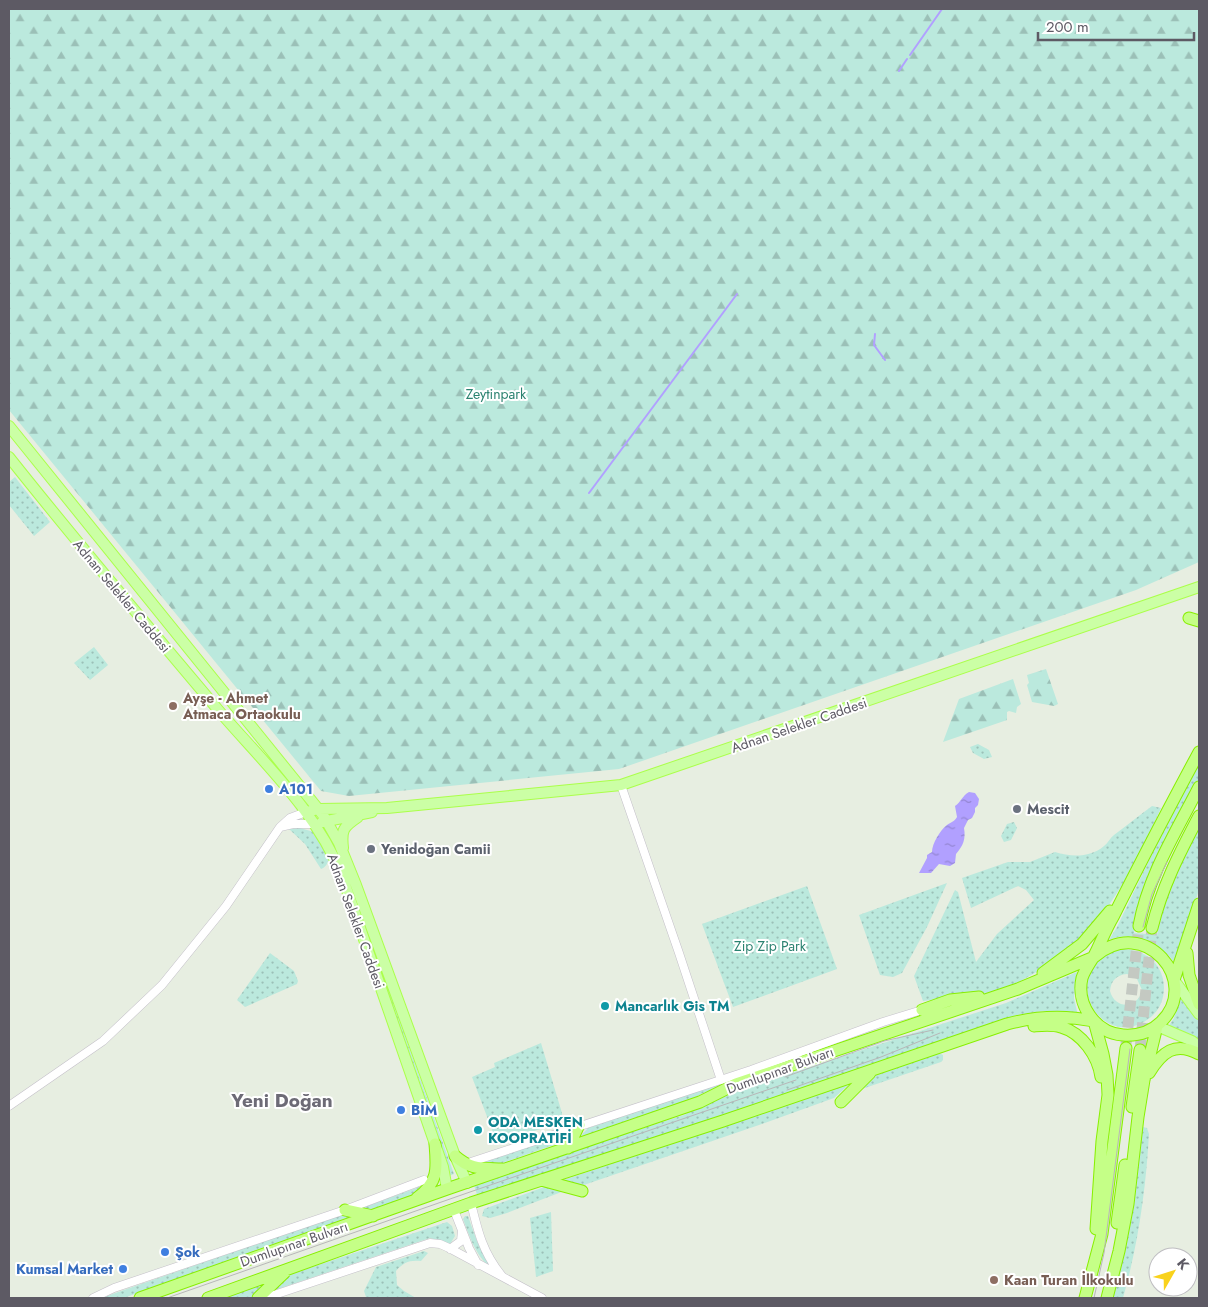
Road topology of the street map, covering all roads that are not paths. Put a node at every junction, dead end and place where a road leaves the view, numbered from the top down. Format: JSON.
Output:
{"nodes":[{"id":1,"x":9,"y":426,"type":"edge"},
{"id":2,"x":9,"y":457,"type":"edge"},
{"id":3,"x":1199,"y":587,"type":"edge"},
{"id":4,"x":1199,"y":752,"type":"edge"},
{"id":5,"x":621,"y":785,"type":"junction"},
{"id":6,"x":1199,"y":787,"type":"edge"},
{"id":7,"x":295,"y":798,"type":"junction"},
{"id":8,"x":387,"y":808,"type":"junction"},
{"id":9,"x":319,"y":809,"type":"junction"},
{"id":10,"x":306,"y":812,"type":"junction"},
{"id":11,"x":359,"y":816,"type":"junction"},
{"id":12,"x":1199,"y":816,"type":"edge"},
{"id":13,"x":290,"y":818,"type":"junction"},
{"id":14,"x":326,"y":821,"type":"junction"},
{"id":15,"x":314,"y":824,"type":"junction"},
{"id":16,"x":280,"y":827,"type":"junction"},
{"id":17,"x":344,"y":854,"type":"junction"},
{"id":18,"x":1124,"y":895,"type":"junction"},
{"id":19,"x":1199,"y":904,"type":"edge"},
{"id":20,"x":1139,"y":926,"type":"tunnel mouth"},
{"id":21,"x":1152,"y":928,"type":"tunnel mouth"},
{"id":22,"x":1187,"y":944,"type":"junction"},
{"id":23,"x":1094,"y":957,"type":"junction"},
{"id":24,"x":1174,"y":980,"type":"junction"},
{"id":25,"x":1018,"y":989,"type":"junction"},
{"id":26,"x":993,"y":996,"type":"junction"},
{"id":27,"x":1199,"y":1004,"type":"edge"},
{"id":28,"x":922,"y":1010,"type":"joint"},
{"id":29,"x":1199,"y":1014,"type":"edge"},
{"id":30,"x":1094,"y":1021,"type":"junction"},
{"id":31,"x":1157,"y":1026,"type":"junction"},
{"id":32,"x":991,"y":1030,"type":"junction"},
{"id":33,"x":1199,"y":1047,"type":"edge"},
{"id":34,"x":1126,"y":1048,"type":"tunnel mouth"},
{"id":35,"x":1140,"y":1050,"type":"tunnel mouth"},
{"id":36,"x":1199,"y":1054,"type":"edge"},
{"id":37,"x":750,"y":1070,"type":"junction"},
{"id":38,"x":873,"y":1070,"type":"junction"},
{"id":39,"x":721,"y":1080,"type":"junction"},
{"id":40,"x":1144,"y":1080,"type":"junction"},
{"id":41,"x":736,"y":1084,"type":"junction"},
{"id":42,"x":841,"y":1102,"type":"dead end"},
{"id":43,"x":9,"y":1106,"type":"edge"},
{"id":44,"x":1105,"y":1116,"type":"junction"},
{"id":45,"x":579,"y":1125,"type":"junction"},
{"id":46,"x":435,"y":1144,"type":"junction"},
{"id":47,"x":568,"y":1148,"type":"junction"},
{"id":48,"x":455,"y":1156,"type":"junction"},
{"id":49,"x":471,"y":1162,"type":"dead end"},
{"id":50,"x":511,"y":1169,"type":"junction"},
{"id":51,"x":424,"y":1180,"type":"dead end"},
{"id":52,"x":541,"y":1180,"type":"junction"},
{"id":53,"x":467,"y":1183,"type":"junction"},
{"id":54,"x":447,"y":1190,"type":"junction"},
{"id":55,"x":582,"y":1191,"type":"dead end"},
{"id":56,"x":410,"y":1203,"type":"junction"},
{"id":57,"x":472,"y":1203,"type":"junction"},
{"id":58,"x":345,"y":1210,"type":"junction"},
{"id":59,"x":454,"y":1210,"type":"junction"},
{"id":60,"x":375,"y":1216,"type":"junction"},
{"id":61,"x":462,"y":1231,"type":"junction"},
{"id":62,"x":450,"y":1249,"type":"junction"},
{"id":63,"x":1094,"y":1258,"type":"junction"},
{"id":64,"x":478,"y":1266,"type":"junction"},
{"id":65,"x":288,"y":1269,"type":"junction"},
{"id":66,"x":505,"y":1279,"type":"junction"},
{"id":67,"x":93,"y":1298,"type":"edge"},
{"id":68,"x":140,"y":1298,"type":"edge"},
{"id":69,"x":208,"y":1298,"type":"edge"},
{"id":70,"x":258,"y":1298,"type":"edge"},
{"id":71,"x":265,"y":1298,"type":"edge"},
{"id":72,"x":542,"y":1298,"type":"edge"},
{"id":73,"x":1085,"y":1298,"type":"edge"},
{"id":74,"x":1108,"y":1298,"type":"edge"}],
"edges":[{"from":1,"to":9,"type":"main road","name":"Adnan Selekler Caddesi"},
{"from":2,"to":7,"type":"main road","name":"Adnan Selekler Caddesi"},
{"from":3,"to":5,"type":"main road","name":"Adnan Selekler Caddesi"},
{"from":4,"to":18,"type":"highway"},
{"from":5,"to":8,"type":"main road","name":"Adnan Selekler Caddesi"},
{"from":5,"to":39,"type":"street"},
{"from":6,"to":20,"type":"highway"},
{"from":7,"to":10,"type":"main road","name":"Adnan Selekler Caddesi"},
{"from":7,"to":13,"type":"street"},
{"from":8,"to":9,"type":"main road","name":"Adnan Selekler Caddesi"},
{"from":8,"to":11,"type":"main road","name":"Adnan Selekler Caddesi"},
{"from":9,"to":10,"type":"main road"},
{"from":9,"to":14,"type":"main road","name":"Adnan Selekler Caddesi"},
{"from":10,"to":13,"type":"street"},
{"from":10,"to":15,"type":"main road","name":"Adnan Selekler Caddesi"},
{"from":11,"to":14,"type":"main road","name":"Adnan Selekler Caddesi"},
{"from":11,"to":17,"type":"main road","name":"Adnan Selekler Caddesi"},
{"from":12,"to":21,"type":"highway"},
{"from":13,"to":16,"type":"street"},
{"from":14,"to":15,"type":"main road"},
{"from":14,"to":17,"type":"main road","name":"Adnan Selekler Caddesi"},
{"from":15,"to":16,"type":"street"},
{"from":15,"to":46,"type":"main road","name":"Adnan Selekler Caddesi"},
{"from":16,"to":43,"type":"street"},
{"from":17,"to":48,"type":"main road","name":"Adnan Selekler Caddesi"},
{"from":18,"to":23,"type":"highway"},
{"from":18,"to":25,"type":"highway"},
{"from":19,"to":22,"type":"highway"},
{"from":22,"to":24,"type":"highway"},
{"from":22,"to":27,"type":"highway"},
{"from":23,"to":24,"type":"highway"},
{"from":23,"to":25,"type":"highway","name":"Dumlupınar Bulvarı"},
{"from":23,"to":30,"type":"highway"},
{"from":24,"to":29,"type":"main road"},
{"from":24,"to":31,"type":"highway"},
{"from":25,"to":26,"type":"highway","name":"Dumlupınar Bulvarı"},
{"from":26,"to":28,"type":"highway"},
{"from":26,"to":41,"type":"highway","name":"Dumlupınar Bulvarı"},
{"from":28,"to":37,"type":"street"},
{"from":30,"to":31,"type":"highway"},
{"from":30,"to":32,"type":"highway","name":"Dumlupınar Bulvarı"},
{"from":30,"to":44,"type":"highway"},
{"from":31,"to":33,"type":"main road"},
{"from":31,"to":40,"type":"highway"},
{"from":32,"to":38,"type":"highway","name":"Dumlupınar Bulvarı"},
{"from":32,"to":44,"type":"highway"},
{"from":34,"to":63,"type":"highway"},
{"from":35,"to":74,"type":"highway"},
{"from":36,"to":40,"type":"highway"},
{"from":37,"to":39,"type":"street"},
{"from":37,"to":41,"type":"highway"},
{"from":38,"to":42,"type":"highway"},
{"from":38,"to":52,"type":"highway","name":"Dumlupınar Bulvarı"},
{"from":39,"to":45,"type":"street"},
{"from":40,"to":74,"type":"highway"},
{"from":41,"to":47,"type":"highway","name":"Dumlupınar Bulvarı"},
{"from":44,"to":63,"type":"highway"},
{"from":45,"to":47,"type":"highway"},
{"from":45,"to":49,"type":"street"},
{"from":46,"to":54,"type":"main road","name":"Adnan Selekler Caddesi"},
{"from":46,"to":56,"type":"highway"},
{"from":47,"to":50,"type":"highway","name":"Dumlupınar Bulvarı"},
{"from":48,"to":50,"type":"highway"},
{"from":48,"to":53,"type":"main road","name":"Adnan Selekler Caddesi"},
{"from":50,"to":53,"type":"highway","name":"Dumlupınar Bulvarı"},
{"from":51,"to":58,"type":"street","name":"Dumlupınar Bulvarı"},
{"from":52,"to":55,"type":"highway"},
{"from":52,"to":57,"type":"highway","name":"Dumlupınar Bulvarı"},
{"from":53,"to":54,"type":"highway","name":"Dumlupınar Bulvarı"},
{"from":53,"to":57,"type":"highway"},
{"from":54,"to":56,"type":"highway","name":"Dumlupınar Bulvarı"},
{"from":54,"to":59,"type":"highway"},
{"from":56,"to":60,"type":"highway","name":"Dumlupınar Bulvarı"},
{"from":57,"to":59,"type":"highway","name":"Dumlupınar Bulvarı"},
{"from":57,"to":66,"type":"street"},
{"from":58,"to":60,"type":"highway"},
{"from":58,"to":67,"type":"street","name":"Dumlupınar Bulvarı"},
{"from":59,"to":61,"type":"street"},
{"from":59,"to":65,"type":"highway","name":"Dumlupınar Bulvarı"},
{"from":60,"to":68,"type":"highway","name":"Dumlupınar Bulvarı"},
{"from":61,"to":62,"type":"street"},
{"from":61,"to":64,"type":"street"},
{"from":62,"to":64,"type":"street"},
{"from":62,"to":71,"type":"street"},
{"from":63,"to":73,"type":"highway"},
{"from":64,"to":66,"type":"street"},
{"from":65,"to":69,"type":"highway","name":"Dumlupınar Bulvarı"},
{"from":65,"to":70,"type":"highway"},
{"from":66,"to":72,"type":"street"}]}
